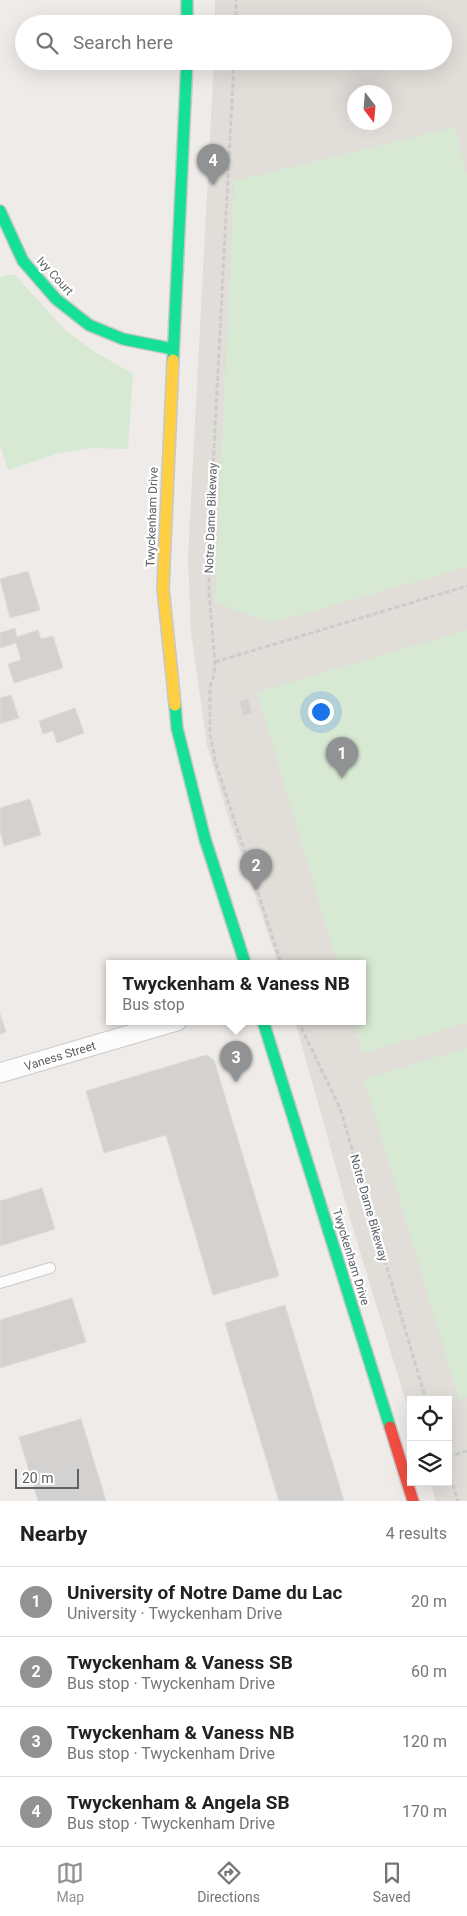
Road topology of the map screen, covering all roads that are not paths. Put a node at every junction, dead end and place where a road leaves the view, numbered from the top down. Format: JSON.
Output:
{"nodes":[{"id":1,"x":187,"y":0,"type":"edge"},
{"id":2,"x":187,"y":15,"type":"edge"},
{"id":3,"x":186,"y":70,"type":"edge"},
{"id":4,"x":0,"y":211,"type":"edge"},
{"id":5,"x":173,"y":348,"type":"junction"},
{"id":6,"x":244,"y":960,"type":"edge"},
{"id":7,"x":163,"y":1025,"type":"edge"},
{"id":8,"x":264,"y":1025,"type":"edge"},
{"id":9,"x":0,"y":1073,"type":"edge"},
{"id":10,"x":50,"y":1268,"type":"dead end"},
{"id":11,"x":0,"y":1283,"type":"edge"},
{"id":12,"x":413,"y":1501,"type":"edge"}],
"edges":[{"from":1,"to":2,"type":"street"},
{"from":3,"to":5,"type":"street","name":"Twyckenham Drive"},
{"from":4,"to":5,"type":"street","name":"Ivy Court"},
{"from":5,"to":6,"type":"street","name":"Twyckenham Drive"},
{"from":7,"to":9,"type":"street","name":"Vaness Street"},
{"from":8,"to":12,"type":"street","name":"Twyckenham Drive"},
{"from":10,"to":11,"type":"lane"}]}
